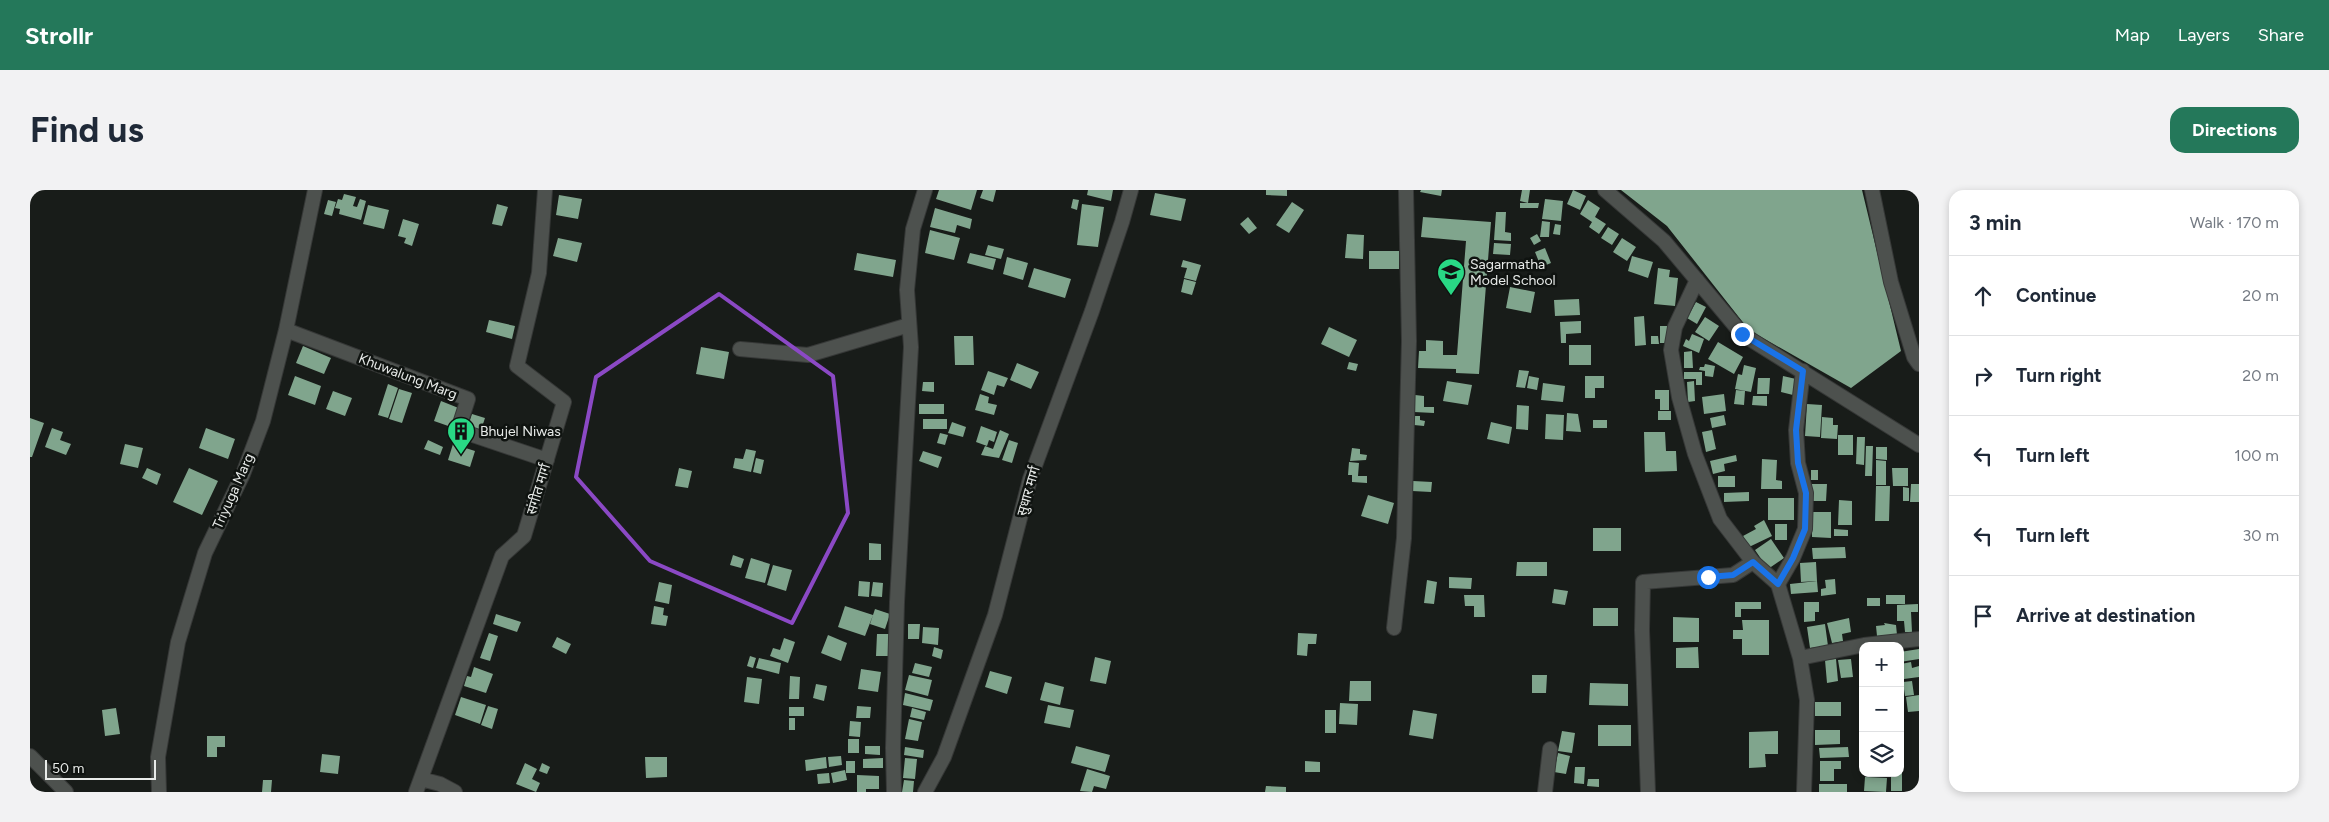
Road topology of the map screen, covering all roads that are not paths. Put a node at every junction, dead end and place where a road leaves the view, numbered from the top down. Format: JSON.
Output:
{"nodes":[{"id":1,"x":315,"y":190,"type":"edge"},
{"id":2,"x":545,"y":190,"type":"edge"},
{"id":3,"x":925,"y":190,"type":"edge"},
{"id":4,"x":1131,"y":190,"type":"edge"},
{"id":5,"x":1406,"y":190,"type":"edge"},
{"id":6,"x":1605,"y":190,"type":"edge"},
{"id":7,"x":1872,"y":190,"type":"edge"},
{"id":8,"x":1697,"y":280,"type":"junction"},
{"id":9,"x":910,"y":325,"type":"junction"},
{"id":10,"x":286,"y":330,"type":"junction"},
{"id":11,"x":740,"y":349,"type":"dead end"},
{"id":12,"x":1919,"y":364,"type":"edge"},
{"id":13,"x":1803,"y":371,"type":"junction"},
{"id":14,"x":1919,"y":445,"type":"edge"},
{"id":15,"x":546,"y":460,"type":"junction"},
{"id":16,"x":1753,"y":562,"type":"junction"},
{"id":17,"x":1778,"y":584,"type":"junction"},
{"id":18,"x":1394,"y":628,"type":"dead end"},
{"id":19,"x":1919,"y":639,"type":"edge"},
{"id":20,"x":1800,"y":658,"type":"junction"},
{"id":21,"x":1550,"y":749,"type":"dead end"},
{"id":22,"x":30,"y":756,"type":"edge"},
{"id":23,"x":419,"y":786,"type":"edge"},
{"id":24,"x":66,"y":792,"type":"edge"},
{"id":25,"x":159,"y":792,"type":"edge"},
{"id":26,"x":455,"y":792,"type":"edge"},
{"id":27,"x":894,"y":792,"type":"edge"},
{"id":28,"x":925,"y":792,"type":"edge"},
{"id":29,"x":1545,"y":792,"type":"edge"},
{"id":30,"x":1648,"y":792,"type":"edge"},
{"id":31,"x":1804,"y":792,"type":"edge"}],
"edges":[{"from":1,"to":10,"type":"street","name":"Triyuga Marg"},
{"from":2,"to":15,"type":"street","name":"संगीत मार्ग"},
{"from":3,"to":9,"type":"street"},
{"from":4,"to":28,"type":"street","name":"सुधार मार्ग"},
{"from":5,"to":18,"type":"street"},
{"from":6,"to":8,"type":"street"},
{"from":7,"to":12,"type":"street"},
{"from":8,"to":13,"type":"street"},
{"from":8,"to":16,"type":"street"},
{"from":9,"to":11,"type":"street"},
{"from":9,"to":27,"type":"street"},
{"from":10,"to":15,"type":"street","name":"Khuwalung Marg"},
{"from":10,"to":25,"type":"street","name":"Triyuga Marg"},
{"from":13,"to":14,"type":"street"},
{"from":13,"to":17,"type":"street"},
{"from":15,"to":23,"type":"street","name":"संगीत मार्ग"},
{"from":16,"to":17,"type":"street"},
{"from":16,"to":30,"type":"street"},
{"from":17,"to":20,"type":"street"},
{"from":19,"to":20,"type":"street"},
{"from":20,"to":31,"type":"street"},
{"from":21,"to":29,"type":"street"},
{"from":22,"to":24,"type":"street"},
{"from":23,"to":26,"type":"street"}]}
